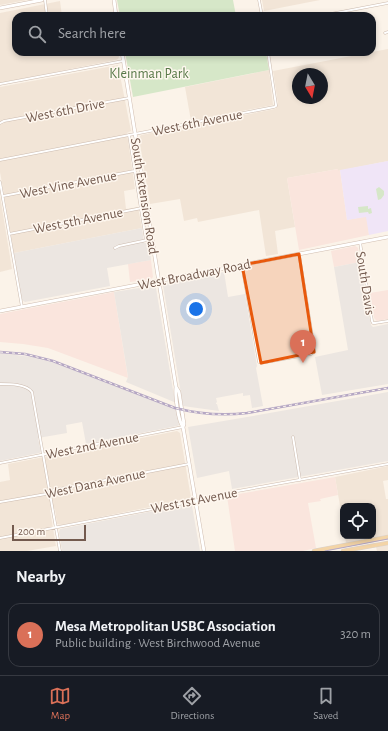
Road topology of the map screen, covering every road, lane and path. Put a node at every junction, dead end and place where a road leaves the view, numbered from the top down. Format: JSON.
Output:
{"nodes":[{"id":1,"x":43,"y":0,"type":"edge"},
{"id":2,"x":114,"y":0,"type":"edge"},
{"id":3,"x":260,"y":0,"type":"edge"},
{"id":4,"x":388,"y":3,"type":"edge"},
{"id":5,"x":0,"y":8,"type":"edge"},
{"id":6,"x":46,"y":12,"type":"edge"},
{"id":7,"x":116,"y":12,"type":"edge"},
{"id":8,"x":262,"y":12,"type":"edge"},
{"id":9,"x":347,"y":12,"type":"edge"},
{"id":10,"x":388,"y":32,"type":"edge"},
{"id":11,"x":385,"y":33,"type":"dead end"},
{"id":12,"x":122,"y":56,"type":"edge"},
{"id":13,"x":268,"y":56,"type":"edge"},
{"id":14,"x":123,"y":61,"type":"junction"},
{"id":15,"x":0,"y":84,"type":"edge"},
{"id":16,"x":130,"y":98,"type":"junction"},
{"id":17,"x":0,"y":123,"type":"edge"},
{"id":18,"x":135,"y":134,"type":"junction"},
{"id":19,"x":129,"y":135,"type":"junction"},
{"id":20,"x":0,"y":160,"type":"edge"},
{"id":21,"x":134,"y":171,"type":"junction"},
{"id":22,"x":0,"y":182,"type":"edge"},
{"id":23,"x":3,"y":196,"type":"junction"},
{"id":24,"x":147,"y":207,"type":"junction"},
{"id":25,"x":140,"y":208,"type":"junction"},
{"id":26,"x":9,"y":234,"type":"junction"},
{"id":27,"x":388,"y":237,"type":"edge"},
{"id":28,"x":152,"y":239,"type":"junction"},
{"id":29,"x":146,"y":240,"type":"junction"},
{"id":30,"x":360,"y":242,"type":"junction"},
{"id":31,"x":115,"y":248,"type":"dead end"},
{"id":32,"x":299,"y":254,"type":"junction"},
{"id":33,"x":242,"y":265,"type":"junction"},
{"id":34,"x":158,"y":281,"type":"junction"},
{"id":35,"x":22,"y":307,"type":"junction"},
{"id":36,"x":0,"y":311,"type":"edge"},
{"id":37,"x":388,"y":321,"type":"edge"},
{"id":38,"x":0,"y":384,"type":"edge"},
{"id":39,"x":183,"y":427,"type":"junction"},
{"id":40,"x":293,"y":437,"type":"dead end"},
{"id":41,"x":44,"y":455,"type":"junction"},
{"id":42,"x":0,"y":463,"type":"edge"},
{"id":43,"x":189,"y":464,"type":"junction"},
{"id":44,"x":388,"y":464,"type":"edge"},
{"id":45,"x":300,"y":480,"type":"junction"},
{"id":46,"x":50,"y":492,"type":"junction"},
{"id":47,"x":195,"y":501,"type":"junction"},
{"id":48,"x":0,"y":502,"type":"edge"},
{"id":49,"x":56,"y":527,"type":"junction"},
{"id":50,"x":388,"y":537,"type":"edge"},
{"id":51,"x":0,"y":538,"type":"edge"},
{"id":52,"x":388,"y":543,"type":"edge"},
{"id":53,"x":60,"y":551,"type":"edge"},
{"id":54,"x":204,"y":551,"type":"edge"},
{"id":55,"x":314,"y":551,"type":"edge"},
{"id":56,"x":343,"y":551,"type":"edge"}],
"edges":[{"from":1,"to":5,"type":"street"},
{"from":1,"to":6,"type":"street"},
{"from":2,"to":7,"type":"street"},
{"from":3,"to":8,"type":"street"},
{"from":4,"to":9,"type":"street"},
{"from":10,"to":11,"type":"street"},
{"from":12,"to":14,"type":"street","name":"South Extension Road"},
{"from":13,"to":18,"type":"street","name":"West 6th Avenue"},
{"from":14,"to":15,"type":"street"},
{"from":14,"to":16,"type":"street","name":"South Extension Road"},
{"from":16,"to":17,"type":"street","name":"West 6th Drive"},
{"from":16,"to":18,"type":"street","name":"South Extension Road"},
{"from":18,"to":19,"type":"street","name":"West 6th Avenue"},
{"from":18,"to":24,"type":"street","name":"South Extension Road"},
{"from":19,"to":20,"type":"street","name":"West 6th Avenue"},
{"from":19,"to":21,"type":"street","name":"South Extension Road"},
{"from":21,"to":23,"type":"street","name":"West Vine Avenue"},
{"from":21,"to":25,"type":"street","name":"South Extension Road"},
{"from":22,"to":23,"type":"street"},
{"from":23,"to":26,"type":"street"},
{"from":24,"to":25,"type":"street","name":"West 5th Avenue"},
{"from":24,"to":28,"type":"street","name":"South Extension Road"},
{"from":25,"to":26,"type":"street","name":"West 5th Avenue"},
{"from":25,"to":29,"type":"street","name":"South Extension Road"},
{"from":26,"to":35,"type":"street"},
{"from":27,"to":30,"type":"street","name":"West Broadway Road"},
{"from":28,"to":29,"type":"street"},
{"from":28,"to":34,"type":"street","name":"South Extension Road"},
{"from":29,"to":31,"type":"street"},
{"from":30,"to":32,"type":"street","name":"West Broadway Road"},
{"from":30,"to":37,"type":"street","name":"South Davis"},
{"from":32,"to":33,"type":"street","name":"West Broadway Road"},
{"from":32,"to":33,"type":"street"},
{"from":33,"to":34,"type":"street","name":"West Broadway Road"},
{"from":34,"to":35,"type":"street","name":"West Broadway Road"},
{"from":34,"to":39,"type":"street","name":"South Extension Road"},
{"from":35,"to":36,"type":"street","name":"West Broadway Road"},
{"from":38,"to":41,"type":"street"},
{"from":39,"to":41,"type":"street","name":"West 2nd Avenue"},
{"from":39,"to":43,"type":"street","name":"South Extension Road"},
{"from":40,"to":45,"type":"street"},
{"from":41,"to":42,"type":"street","name":"West 2nd Avenue"},
{"from":41,"to":46,"type":"street"},
{"from":43,"to":46,"type":"street","name":"West Dana Avenue"},
{"from":43,"to":47,"type":"street","name":"South Extension Road"},
{"from":44,"to":45,"type":"street","name":"West 1st Avenue"},
{"from":45,"to":47,"type":"street","name":"West 1st Avenue"},
{"from":46,"to":48,"type":"street","name":"West Dana Avenue"},
{"from":46,"to":49,"type":"street"},
{"from":47,"to":49,"type":"street","name":"West 1st Avenue"},
{"from":47,"to":54,"type":"street","name":"South Extension Road"},
{"from":49,"to":51,"type":"street","name":"West 1st Avenue"},
{"from":49,"to":53,"type":"street"},
{"from":50,"to":55,"type":"main road"},
{"from":52,"to":56,"type":"main road"}]}
